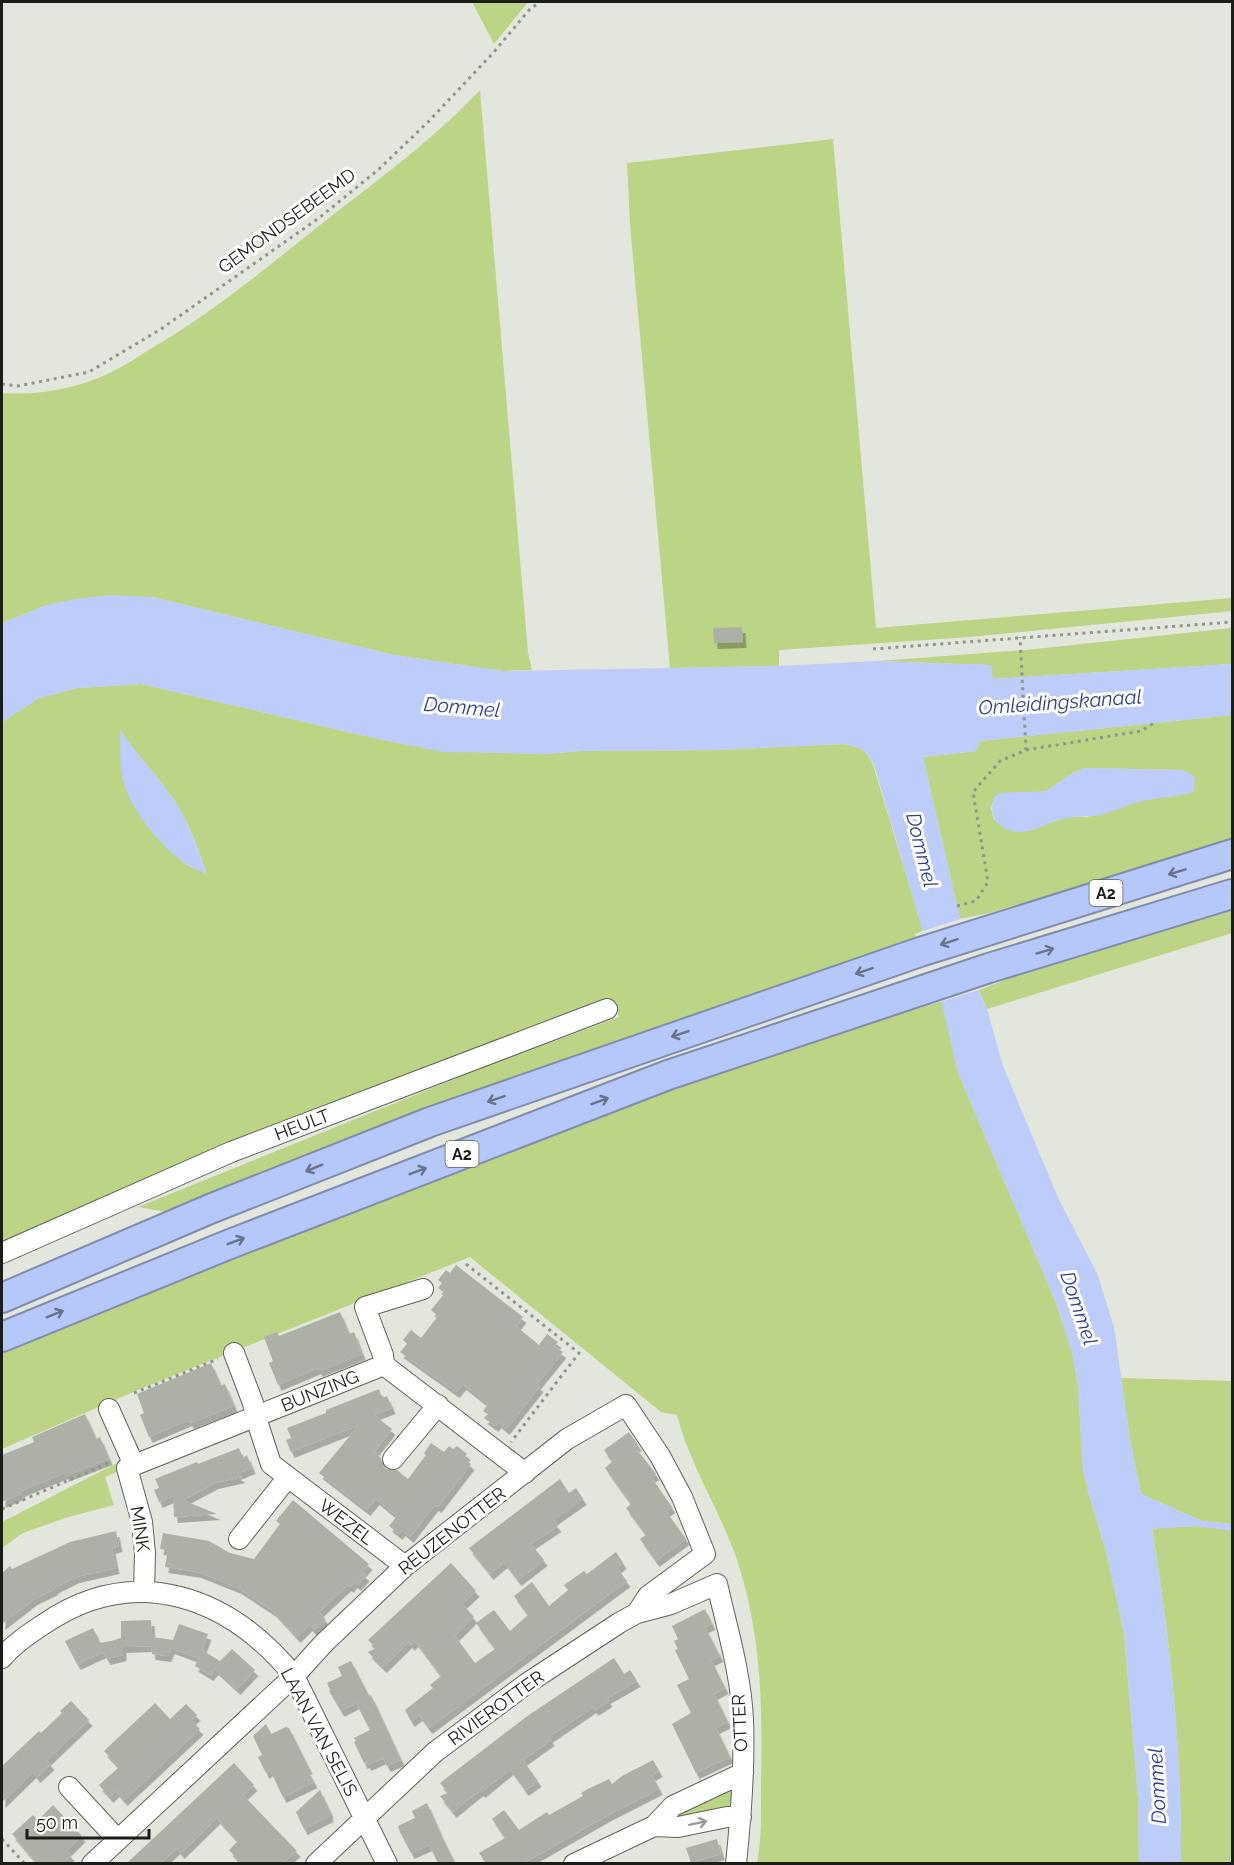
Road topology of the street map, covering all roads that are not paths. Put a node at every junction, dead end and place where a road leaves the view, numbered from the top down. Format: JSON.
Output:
{"nodes":[{"id":1,"x":1233,"y":854,"type":"edge"},
{"id":2,"x":1233,"y":894,"type":"edge"},
{"id":3,"x":607,"y":1008,"type":"dead end"},
{"id":4,"x":2,"y":1253,"type":"edge"},
{"id":5,"x":423,"y":1289,"type":"dead end"},
{"id":6,"x":2,"y":1298,"type":"edge"},
{"id":7,"x":2,"y":1337,"type":"edge"},
{"id":8,"x":234,"y":1353,"type":"road end"},
{"id":9,"x":384,"y":1365,"type":"junction"},
{"id":10,"x":438,"y":1405,"type":"junction"},
{"id":11,"x":109,"y":1409,"type":"dead end"},
{"id":12,"x":256,"y":1418,"type":"junction"},
{"id":13,"x":393,"y":1459,"type":"dead end"},
{"id":14,"x":130,"y":1463,"type":"junction"},
{"id":15,"x":525,"y":1473,"type":"junction"},
{"id":16,"x":288,"y":1477,"type":"junction"},
{"id":17,"x":239,"y":1539,"type":"dead end"},
{"id":18,"x":705,"y":1554,"type":"joint"},
{"id":19,"x":405,"y":1566,"type":"junction"},
{"id":20,"x":717,"y":1584,"type":"joint"},
{"id":21,"x":144,"y":1592,"type":"junction"},
{"id":22,"x":637,"y":1613,"type":"junction"},
{"id":23,"x":3,"y":1655,"type":"edge"},
{"id":24,"x":294,"y":1676,"type":"junction"},
{"id":25,"x":743,"y":1773,"type":"junction"},
{"id":26,"x":69,"y":1787,"type":"dead end"},
{"id":27,"x":365,"y":1817,"type":"junction"},
{"id":28,"x":741,"y":1817,"type":"junction"},
{"id":29,"x":654,"y":1826,"type":"junction"},
{"id":30,"x":118,"y":1840,"type":"junction"},
{"id":31,"x":92,"y":1863,"type":"edge"},
{"id":32,"x":316,"y":1863,"type":"edge"},
{"id":33,"x":387,"y":1863,"type":"edge"},
{"id":34,"x":574,"y":1863,"type":"edge"},
{"id":35,"x":736,"y":1863,"type":"edge"}],
"edges":[{"from":1,"to":6,"type":"highway","number":"A2","one_way":true},
{"from":7,"to":2,"type":"highway","number":"A2","one_way":true},
{"from":3,"to":4,"type":"street","name":"HEULT"},
{"from":5,"to":9,"type":"street"},
{"from":8,"to":12,"type":"street","name":"BUNZING"},
{"from":9,"to":10,"type":"street"},
{"from":9,"to":12,"type":"street","name":"BUNZING"},
{"from":10,"to":13,"type":"street"},
{"from":10,"to":15,"type":"street"},
{"from":11,"to":14,"type":"street","name":"MINK"},
{"from":12,"to":14,"type":"street","name":"BUNZING"},
{"from":12,"to":16,"type":"street","name":"WEZEL"},
{"from":14,"to":21,"type":"street","name":"MINK"},
{"from":15,"to":18,"type":"street","name":"REUZENOTTER"},
{"from":15,"to":19,"type":"street","name":"REUZENOTTER"},
{"from":16,"to":17,"type":"street"},
{"from":16,"to":19,"type":"street","name":"WEZEL"},
{"from":18,"to":22,"type":"street","name":"RIVIEROTTER"},
{"from":19,"to":24,"type":"street","name":"REUZENOTTER"},
{"from":20,"to":22,"type":"street","name":"RIVIEROTTER"},
{"from":20,"to":25,"type":"street","name":"OTTER"},
{"from":21,"to":23,"type":"street","name":"LAAN VAN SELIS"},
{"from":21,"to":24,"type":"street","name":"LAAN VAN SELIS"},
{"from":22,"to":27,"type":"street","name":"RIVIEROTTER"},
{"from":24,"to":27,"type":"street","name":"LAAN VAN SELIS"},
{"from":24,"to":30,"type":"street","name":"REUZENOTTER"},
{"from":25,"to":28,"type":"street","name":"OTTER"},
{"from":25,"to":29,"type":"street"},
{"from":26,"to":30,"type":"street"},
{"from":27,"to":32,"type":"street","name":"RIVIEROTTER"},
{"from":27,"to":33,"type":"street","name":"LAAN VAN SELIS"},
{"from":29,"to":28,"type":"street","one_way":true},
{"from":28,"to":35,"type":"street","name":"OTTER"},
{"from":29,"to":34,"type":"street"},
{"from":30,"to":31,"type":"street","name":"REUZENOTTER"}]}
